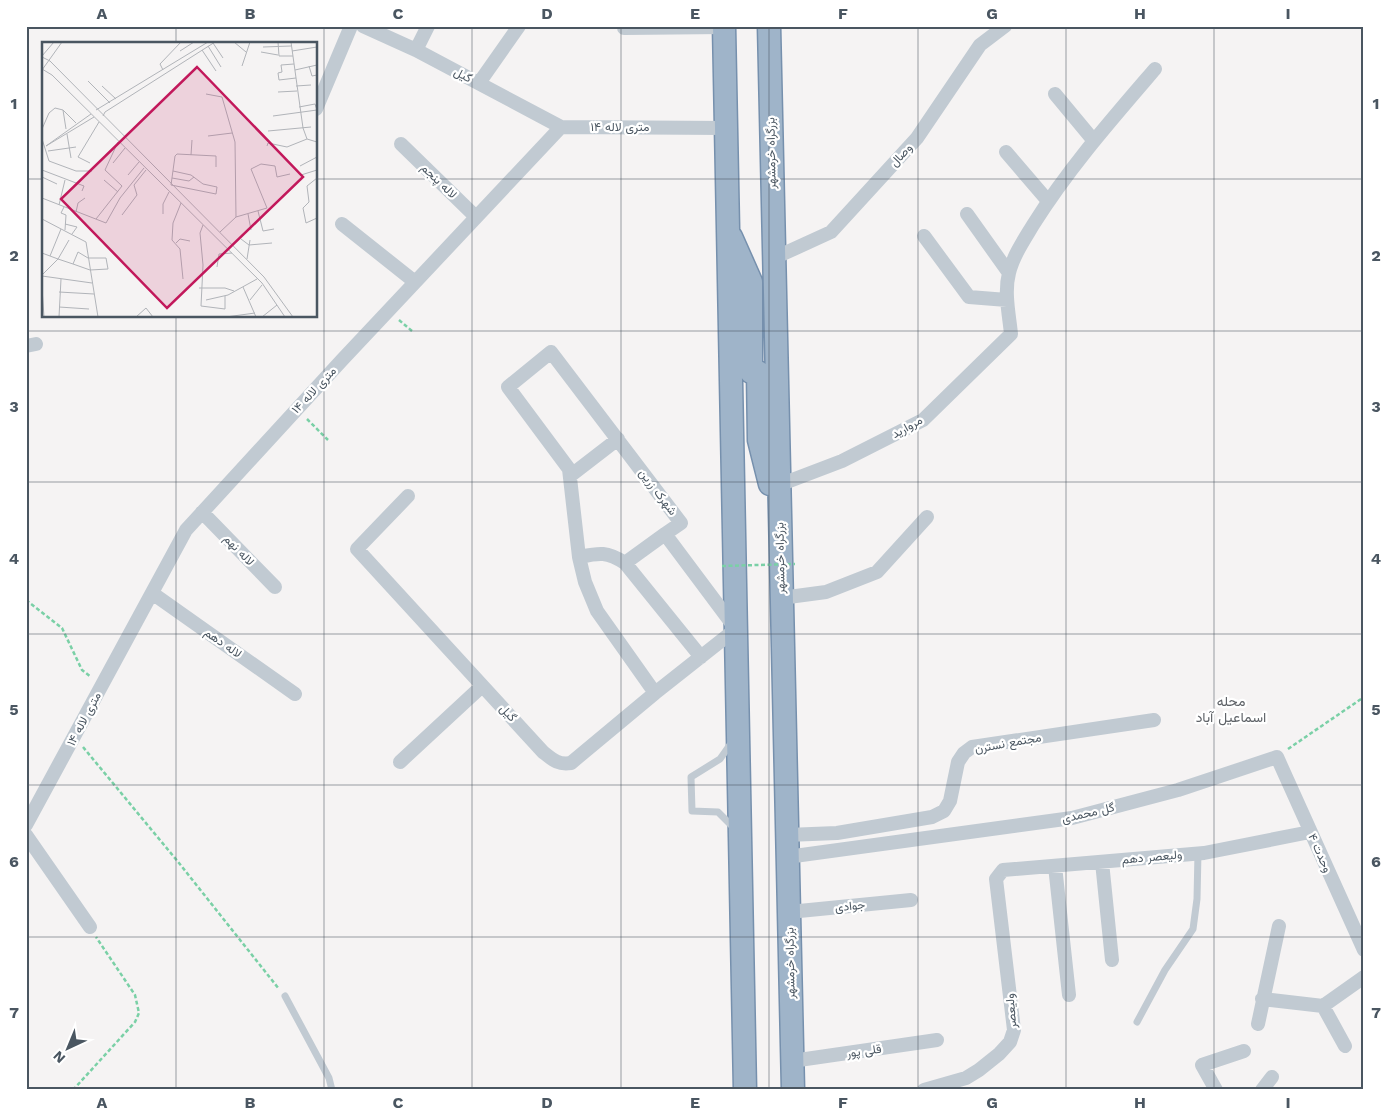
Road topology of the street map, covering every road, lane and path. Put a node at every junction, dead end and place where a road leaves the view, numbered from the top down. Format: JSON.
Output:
{"nodes":[{"id":1,"x":351,"y":26,"type":"edge"},
{"id":2,"x":364,"y":26,"type":"edge"},
{"id":3,"x":428,"y":26,"type":"edge"},
{"id":4,"x":519,"y":26,"type":"edge"},
{"id":5,"x":724,"y":26,"type":"edge"},
{"id":6,"x":768,"y":26,"type":"edge"},
{"id":7,"x":1005,"y":26,"type":"edge"},
{"id":8,"x":624,"y":28,"type":"dead end"},
{"id":9,"x":416,"y":50,"type":"junction"},
{"id":10,"x":1155,"y":69,"type":"dead end"},
{"id":11,"x":479,"y":83,"type":"junction"},
{"id":12,"x":1055,"y":94,"type":"dead end"},
{"id":13,"x":318,"y":104,"type":"edge"},
{"id":14,"x":561,"y":127,"type":"junction"},
{"id":15,"x":726,"y":128,"type":"junction"},
{"id":16,"x":1094,"y":141,"type":"junction"},
{"id":17,"x":401,"y":144,"type":"dead end"},
{"id":18,"x":1006,"y":152,"type":"dead end"},
{"id":19,"x":1048,"y":201,"type":"junction"},
{"id":20,"x":967,"y":214,"type":"dead end"},
{"id":21,"x":476,"y":217,"type":"junction"},
{"id":22,"x":342,"y":224,"type":"dead end"},
{"id":23,"x":924,"y":236,"type":"dead end"},
{"id":24,"x":774,"y":258,"type":"junction"},
{"id":25,"x":1009,"y":273,"type":"junction"},
{"id":26,"x":415,"y":282,"type":"junction"},
{"id":27,"x":1007,"y":300,"type":"junction"},
{"id":28,"x":388,"y":311,"type":"junction"},
{"id":29,"x":412,"y":331,"type":"dead end"},
{"id":30,"x":754,"y":372,"type":"junction"},
{"id":31,"x":297,"y":409,"type":"junction"},
{"id":32,"x":618,"y":439,"type":"junction"},
{"id":33,"x":328,"y":440,"type":"dead end"},
{"id":34,"x":570,"y":476,"type":"junction"},
{"id":35,"x":779,"y":485,"type":"junction"},
{"id":36,"x":408,"y":496,"type":"dead end"},
{"id":37,"x":202,"y":512,"type":"junction"},
{"id":38,"x":780,"y":516,"type":"junction"},
{"id":39,"x":926,"y":517,"type":"dead end"},
{"id":40,"x":665,"y":534,"type":"junction"},
{"id":41,"x":579,"y":557,"type":"junction"},
{"id":42,"x":625,"y":563,"type":"junction"},
{"id":43,"x":795,"y":564,"type":"dead end"},
{"id":44,"x":722,"y":566,"type":"dead end"},
{"id":45,"x":275,"y":587,"type":"dead end"},
{"id":46,"x":152,"y":593,"type":"junction"},
{"id":47,"x":781,"y":598,"type":"junction"},
{"id":48,"x":26,"y":600,"type":"edge"},
{"id":49,"x":736,"y":630,"type":"junction"},
{"id":50,"x":701,"y":657,"type":"junction"},
{"id":51,"x":102,"y":685,"type":"junction"},
{"id":52,"x":482,"y":686,"type":"junction"},
{"id":53,"x":655,"y":693,"type":"junction"},
{"id":54,"x":295,"y":694,"type":"dead end"},
{"id":55,"x":1364,"y":696,"type":"edge"},
{"id":56,"x":1154,"y":720,"type":"dead end"},
{"id":57,"x":738,"y":734,"type":"junction"},
{"id":58,"x":74,"y":737,"type":"junction"},
{"id":59,"x":1277,"y":757,"type":"junction"},
{"id":60,"x":400,"y":762,"type":"dead end"},
{"id":61,"x":26,"y":825,"type":"edge"},
{"id":62,"x":1310,"y":832,"type":"junction"},
{"id":63,"x":740,"y":834,"type":"junction"},
{"id":64,"x":26,"y":835,"type":"edge"},
{"id":65,"x":787,"y":846,"type":"junction"},
{"id":66,"x":1198,"y":853,"type":"junction"},
{"id":67,"x":1102,"y":862,"type":"junction"},
{"id":68,"x":1055,"y":866,"type":"junction"},
{"id":69,"x":996,"y":879,"type":"joint"},
{"id":70,"x":911,"y":900,"type":"dead end"},
{"id":71,"x":789,"y":912,"type":"junction"},
{"id":72,"x":1279,"y":926,"type":"dead end"},
{"id":73,"x":90,"y":927,"type":"joint"},
{"id":74,"x":1364,"y":950,"type":"edge"},
{"id":75,"x":1112,"y":960,"type":"dead end"},
{"id":76,"x":1364,"y":977,"type":"edge"},
{"id":77,"x":1069,"y":995,"type":"dead end"},
{"id":78,"x":285,"y":996,"type":"joint"},
{"id":79,"x":1262,"y":999,"type":"junction"},
{"id":80,"x":1323,"y":1006,"type":"junction"},
{"id":81,"x":1137,"y":1022,"type":"dead end"},
{"id":82,"x":1258,"y":1024,"type":"dead end"},
{"id":83,"x":936,"y":1040,"type":"dead end"},
{"id":84,"x":1344,"y":1046,"type":"dead end"},
{"id":85,"x":1244,"y":1051,"type":"dead end"},
{"id":86,"x":792,"y":1061,"type":"junction"},
{"id":87,"x":1272,"y":1077,"type":"dead end"},
{"id":88,"x":73,"y":1090,"type":"edge"},
{"id":89,"x":332,"y":1090,"type":"edge"},
{"id":90,"x":745,"y":1090,"type":"edge"},
{"id":91,"x":792,"y":1090,"type":"edge"},
{"id":92,"x":924,"y":1090,"type":"edge"},
{"id":93,"x":1216,"y":1090,"type":"edge"},
{"id":94,"x":1262,"y":1090,"type":"edge"}],
"edges":[{"from":1,"to":13,"type":"street"},
{"from":2,"to":9,"type":"street","name":"گیل"},
{"from":3,"to":9,"type":"street"},
{"from":4,"to":11,"type":"street"},
{"from":5,"to":8,"type":"street"},
{"from":5,"to":15,"type":"highway","name":"بزرگراه خرمشهر"},
{"from":6,"to":24,"type":"highway","name":"بزرگراه خرمشهر"},
{"from":7,"to":24,"type":"street","name":"وصال"},
{"from":9,"to":11,"type":"street","name":"گیل"},
{"from":10,"to":16,"type":"street"},
{"from":11,"to":14,"type":"street","name":"گیل"},
{"from":12,"to":16,"type":"street"},
{"from":14,"to":15,"type":"street","name":"۱۴ متری لاله"},
{"from":14,"to":21,"type":"street","name":"۱۴ متری لاله"},
{"from":15,"to":30,"type":"highway","name":"بزرگراه خرمشهر"},
{"from":16,"to":19,"type":"street"},
{"from":17,"to":21,"type":"street","name":"لاله پنجم"},
{"from":18,"to":19,"type":"street"},
{"from":19,"to":25,"type":"street"},
{"from":20,"to":25,"type":"street"},
{"from":21,"to":26,"type":"street","name":"۱۴ متری لاله"},
{"from":22,"to":26,"type":"street"},
{"from":23,"to":27,"type":"street"},
{"from":24,"to":30,"type":"highway","name":"بزرگراه خرمشهر"},
{"from":25,"to":27,"type":"street"},
{"from":26,"to":28,"type":"street","name":"۱۴ متری لاله"},
{"from":27,"to":35,"type":"street","name":"مروارید"},
{"from":28,"to":29,"type":"path"},
{"from":28,"to":31,"type":"street","name":"۱۴ متری لاله"},
{"from":30,"to":35,"type":"highway","name":"بزرگراه خرمشهر"},
{"from":30,"to":38,"type":"highway"},
{"from":30,"to":49,"type":"highway","name":"بزرگراه خرمشهر"},
{"from":31,"to":33,"type":"path"},
{"from":31,"to":37,"type":"street","name":"۱۴ متری لاله"},
{"from":32,"to":34,"type":"street"},
{"from":32,"to":34,"type":"street","name":"شهرک زرین"},
{"from":32,"to":40,"type":"street","name":"شهرک زرین"},
{"from":34,"to":41,"type":"street"},
{"from":35,"to":38,"type":"highway","name":"بزرگراه خرمشهر"},
{"from":36,"to":52,"type":"street","name":"گیل"},
{"from":37,"to":45,"type":"street","name":"لاله نهم"},
{"from":37,"to":46,"type":"street","name":"۱۴ متری لاله"},
{"from":38,"to":47,"type":"highway","name":"بزرگراه خرمشهر"},
{"from":39,"to":47,"type":"street"},
{"from":40,"to":42,"type":"street"},
{"from":40,"to":49,"type":"street","name":"شهرک زرین"},
{"from":41,"to":42,"type":"street"},
{"from":41,"to":53,"type":"street"},
{"from":42,"to":50,"type":"street"},
{"from":43,"to":44,"type":"path","bridge":true},
{"from":46,"to":51,"type":"street","name":"۱۴ متری لاله"},
{"from":46,"to":54,"type":"street","name":"لاله دهم"},
{"from":47,"to":65,"type":"highway","name":"بزرگراه خرمشهر"},
{"from":48,"to":51,"type":"path"},
{"from":49,"to":50,"type":"street","name":"گیل"},
{"from":49,"to":57,"type":"highway","name":"بزرگراه خرمشهر"},
{"from":50,"to":53,"type":"street","name":"گیل"},
{"from":51,"to":58,"type":"street","name":"۱۴ متری لاله"},
{"from":52,"to":53,"type":"street","name":"گیل"},
{"from":52,"to":60,"type":"street"},
{"from":55,"to":59,"type":"path"},
{"from":56,"to":65,"type":"street","name":"مجتمع نسترن"},
{"from":57,"to":63,"type":"highway","name":"بزرگراه خرمشهر"},
{"from":57,"to":63,"type":"lane"},
{"from":58,"to":61,"type":"street","name":"۱۴ متری لاله"},
{"from":58,"to":78,"type":"path"},
{"from":59,"to":62,"type":"street","name":"وحدت ۴"},
{"from":59,"to":65,"type":"street","name":"گل محمدی"},
{"from":62,"to":66,"type":"street","name":"ولیعصر دهم"},
{"from":62,"to":74,"type":"street","name":"وحدت ۴"},
{"from":63,"to":90,"type":"highway","name":"بزرگراه خرمشهر"},
{"from":64,"to":73,"type":"street"},
{"from":65,"to":71,"type":"highway","name":"بزرگراه خرمشهر"},
{"from":66,"to":67,"type":"street","name":"ولیعصر دهم"},
{"from":66,"to":81,"type":"lane"},
{"from":67,"to":68,"type":"street","name":"ولیعصر دهم"},
{"from":67,"to":75,"type":"street"},
{"from":68,"to":69,"type":"street","name":"ولیعصر دهم"},
{"from":68,"to":77,"type":"street"},
{"from":69,"to":92,"type":"street","name":"ولیعصر"},
{"from":70,"to":71,"type":"street","name":"جوادی"},
{"from":71,"to":86,"type":"highway","name":"بزرگراه خرمشهر"},
{"from":72,"to":79,"type":"street"},
{"from":73,"to":88,"type":"path"},
{"from":76,"to":80,"type":"street"},
{"from":78,"to":89,"type":"lane"},
{"from":79,"to":80,"type":"street"},
{"from":79,"to":82,"type":"street"},
{"from":80,"to":84,"type":"street"},
{"from":83,"to":86,"type":"street","name":"قلی پور"},
{"from":85,"to":93,"type":"street"},
{"from":86,"to":91,"type":"highway","name":"بزرگراه خرمشهر"},
{"from":87,"to":94,"type":"street"}]}
